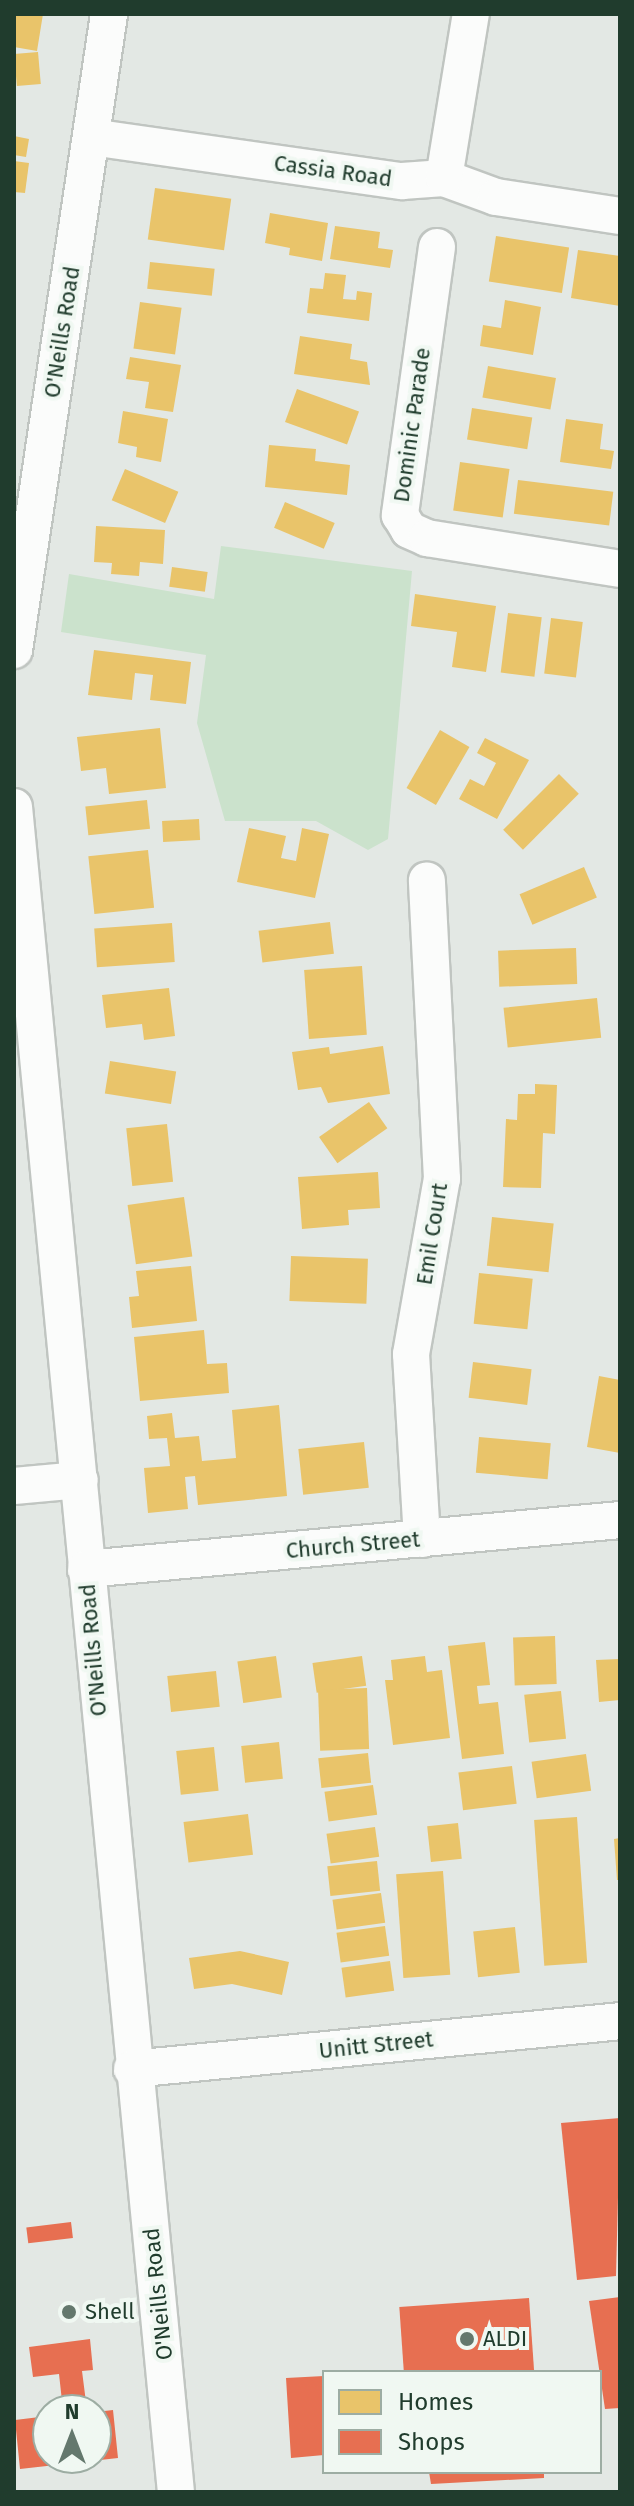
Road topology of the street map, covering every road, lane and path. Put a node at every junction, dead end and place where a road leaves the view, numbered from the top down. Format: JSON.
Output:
{"nodes":[{"id":1,"x":109,"y":14,"type":"edge"},
{"id":2,"x":471,"y":14,"type":"edge"},
{"id":3,"x":91,"y":137,"type":"junction"},
{"id":4,"x":444,"y":178,"type":"junction"},
{"id":5,"x":620,"y":216,"type":"edge"},
{"id":6,"x":437,"y":247,"type":"dead end"},
{"id":7,"x":620,"y":569,"type":"edge"},
{"id":8,"x":14,"y":650,"type":"edge"},
{"id":9,"x":14,"y":807,"type":"edge"},
{"id":10,"x":427,"y":880,"type":"dead end"},
{"id":11,"x":26,"y":1021,"type":"edge"},
{"id":12,"x":80,"y":1480,"type":"junction"},
{"id":13,"x":14,"y":1486,"type":"edge"},
{"id":14,"x":620,"y":1520,"type":"edge"},
{"id":15,"x":422,"y":1539,"type":"junction"},
{"id":16,"x":86,"y":1569,"type":"junction"},
{"id":17,"x":620,"y":2021,"type":"edge"},
{"id":18,"x":132,"y":2069,"type":"junction"},
{"id":19,"x":178,"y":2484,"type":"edge"}],
"edges":[{"from":1,"to":3,"type":"street","name":"O'Neills Road"},
{"from":2,"to":4,"type":"street"},
{"from":3,"to":4,"type":"street","name":"Cassia Road"},
{"from":3,"to":8,"type":"street","name":"O'Neills Road"},
{"from":4,"to":5,"type":"street","name":"Cassia Road"},
{"from":6,"to":7,"type":"street","name":"Dominic Parade"},
{"from":9,"to":11,"type":"street","name":"O'Neills Road"},
{"from":10,"to":15,"type":"street","name":"Emil Court"},
{"from":11,"to":12,"type":"street","name":"O'Neills Road"},
{"from":12,"to":13,"type":"street"},
{"from":12,"to":16,"type":"street","name":"O'Neills Road"},
{"from":14,"to":15,"type":"street","name":"Church Street"},
{"from":15,"to":16,"type":"street","name":"Church Street"},
{"from":16,"to":18,"type":"street","name":"O'Neills Road"},
{"from":17,"to":18,"type":"street","name":"Unitt Street"},
{"from":18,"to":19,"type":"street","name":"O'Neills Road"}]}
